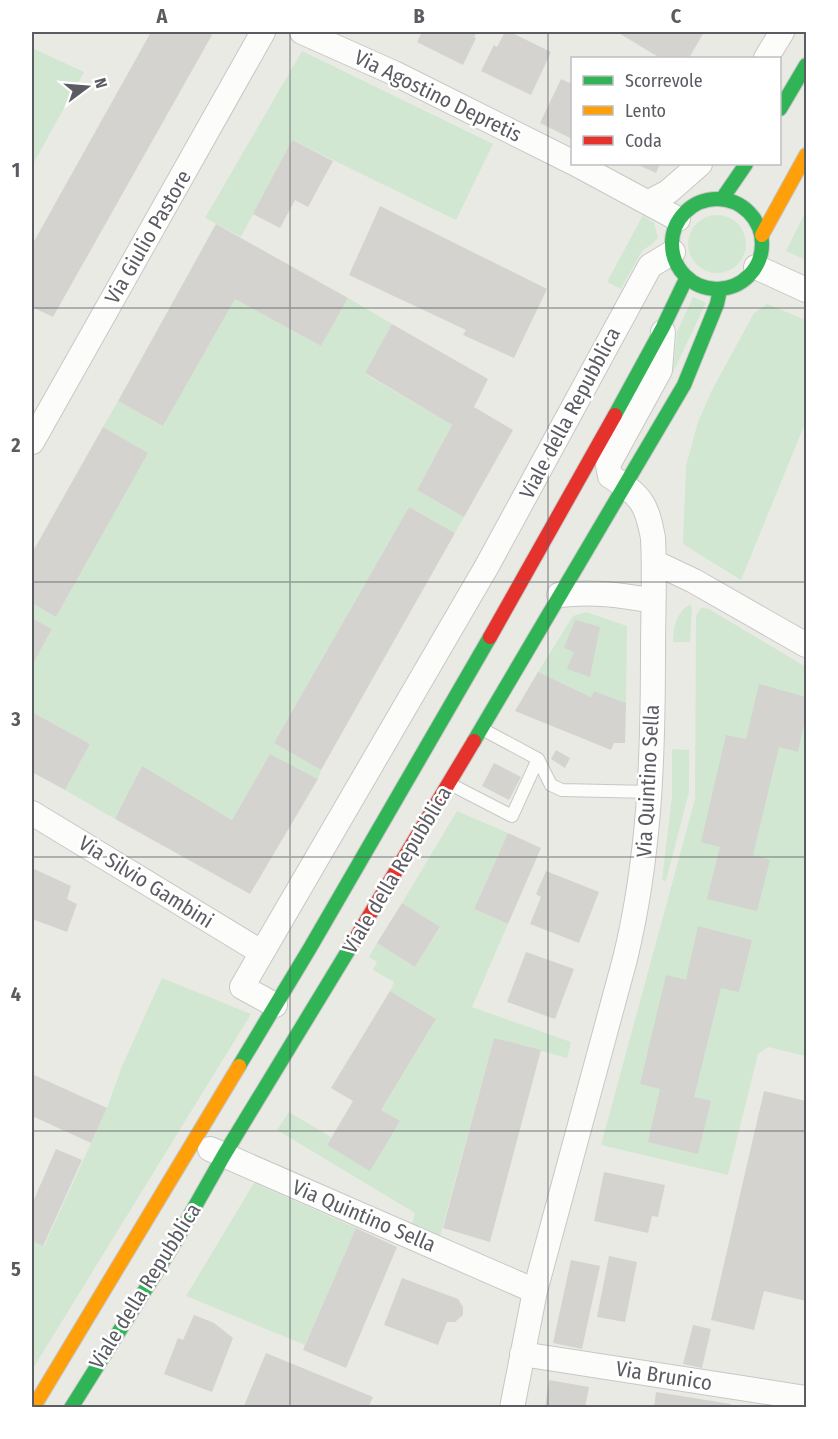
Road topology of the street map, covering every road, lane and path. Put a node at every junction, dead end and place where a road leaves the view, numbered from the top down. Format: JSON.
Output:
{"nodes":[{"id":1,"x":263,"y":32,"type":"edge"},
{"id":2,"x":302,"y":32,"type":"edge"},
{"id":3,"x":782,"y":32,"type":"edge"},
{"id":4,"x":767,"y":57,"type":"edge"},
{"id":5,"x":807,"y":65,"type":"edge"},
{"id":6,"x":781,"y":107,"type":"edge"},
{"id":7,"x":807,"y":155,"type":"edge"},
{"id":8,"x":571,"y":162,"type":"edge"},
{"id":9,"x":578,"y":165,"type":"edge"},
{"id":10,"x":699,"y":165,"type":"edge"},
{"id":11,"x":745,"y":165,"type":"edge"},
{"id":12,"x":722,"y":199,"type":"junction"},
{"id":13,"x":649,"y":202,"type":"junction"},
{"id":14,"x":678,"y":219,"type":"junction"},
{"id":15,"x":762,"y":235,"type":"junction"},
{"id":16,"x":673,"y":252,"type":"junction"},
{"id":17,"x":756,"y":267,"type":"junction"},
{"id":18,"x":686,"y":279,"type":"junction"},
{"id":19,"x":720,"y":290,"type":"junction"},
{"id":20,"x":807,"y":291,"type":"edge"},
{"id":21,"x":663,"y":327,"type":"junction"},
{"id":22,"x":32,"y":442,"type":"edge"},
{"id":23,"x":625,"y":486,"type":"junction"},
{"id":24,"x":654,"y":562,"type":"junction"},
{"id":25,"x":560,"y":595,"type":"junction"},
{"id":26,"x":653,"y":602,"type":"junction"},
{"id":27,"x":807,"y":645,"type":"edge"},
{"id":28,"x":480,"y":728,"type":"junction"},
{"id":29,"x":538,"y":759,"type":"junction"},
{"id":30,"x":449,"y":784,"type":"junction"},
{"id":31,"x":651,"y":792,"type":"junction"},
{"id":32,"x":32,"y":813,"type":"edge"},
{"id":33,"x":261,"y":952,"type":"junction"},
{"id":34,"x":275,"y":1005,"type":"junction"},
{"id":35,"x":194,"y":1141,"type":"junction"},
{"id":36,"x":224,"y":1155,"type":"junction"},
{"id":37,"x":535,"y":1291,"type":"junction"},
{"id":38,"x":522,"y":1354,"type":"junction"},
{"id":39,"x":807,"y":1398,"type":"edge"},
{"id":40,"x":33,"y":1407,"type":"edge"},
{"id":41,"x":70,"y":1407,"type":"edge"},
{"id":42,"x":512,"y":1407,"type":"edge"}],
"edges":[{"from":1,"to":22,"type":"street","name":"Via Giulio Pastore"},
{"from":2,"to":8,"type":"street","name":"Via Agostino Depretis"},
{"from":3,"to":4,"type":"street"},
{"from":5,"to":6,"type":"street"},
{"from":7,"to":15,"type":"street"},
{"from":9,"to":13,"type":"street","name":"Via Agostino Depretis"},
{"from":10,"to":13,"type":"street"},
{"from":11,"to":12,"type":"street"},
{"from":12,"to":14,"type":"street"},
{"from":12,"to":15,"type":"street"},
{"from":13,"to":14,"type":"street","name":"Via Agostino Depretis"},
{"from":14,"to":16,"type":"street"},
{"from":15,"to":17,"type":"street"},
{"from":16,"to":18,"type":"street"},
{"from":16,"to":33,"type":"street","name":"Viale della Repubblica"},
{"from":17,"to":19,"type":"street"},
{"from":17,"to":20,"type":"street"},
{"from":18,"to":19,"type":"street"},
{"from":18,"to":21,"type":"street"},
{"from":19,"to":23,"type":"street"},
{"from":21,"to":23,"type":"street"},
{"from":21,"to":34,"type":"street","name":"Viale della Repubblica"},
{"from":23,"to":24,"type":"street","name":"Via Quintino Sella"},
{"from":23,"to":25,"type":"street","name":"Viale della Repubblica"},
{"from":24,"to":26,"type":"street","name":"Via Quintino Sella"},
{"from":24,"to":27,"type":"street"},
{"from":25,"to":26,"type":"street"},
{"from":25,"to":28,"type":"street","name":"Viale della Repubblica"},
{"from":26,"to":31,"type":"street","name":"Via Quintino Sella"},
{"from":28,"to":29,"type":"lane"},
{"from":28,"to":30,"type":"street","name":"Viale della Repubblica"},
{"from":29,"to":30,"type":"lane"},
{"from":29,"to":31,"type":"lane"},
{"from":30,"to":36,"type":"street","name":"Viale della Repubblica"},
{"from":31,"to":37,"type":"street","name":"Via Quintino Sella"},
{"from":32,"to":33,"type":"street","name":"Via Silvio Gambini"},
{"from":33,"to":34,"type":"street","name":"Viale della Repubblica"},
{"from":34,"to":35,"type":"street","name":"Viale della Repubblica"},
{"from":35,"to":36,"type":"street","name":"Via Quintino Sella"},
{"from":35,"to":40,"type":"street","name":"Viale della Repubblica"},
{"from":36,"to":37,"type":"street","name":"Via Quintino Sella"},
{"from":36,"to":41,"type":"street","name":"Viale della Repubblica"},
{"from":37,"to":38,"type":"street","name":"Via Quintino Sella"},
{"from":38,"to":39,"type":"street","name":"Via Brunico"},
{"from":38,"to":42,"type":"street","name":"Via Quintino Sella"}]}
